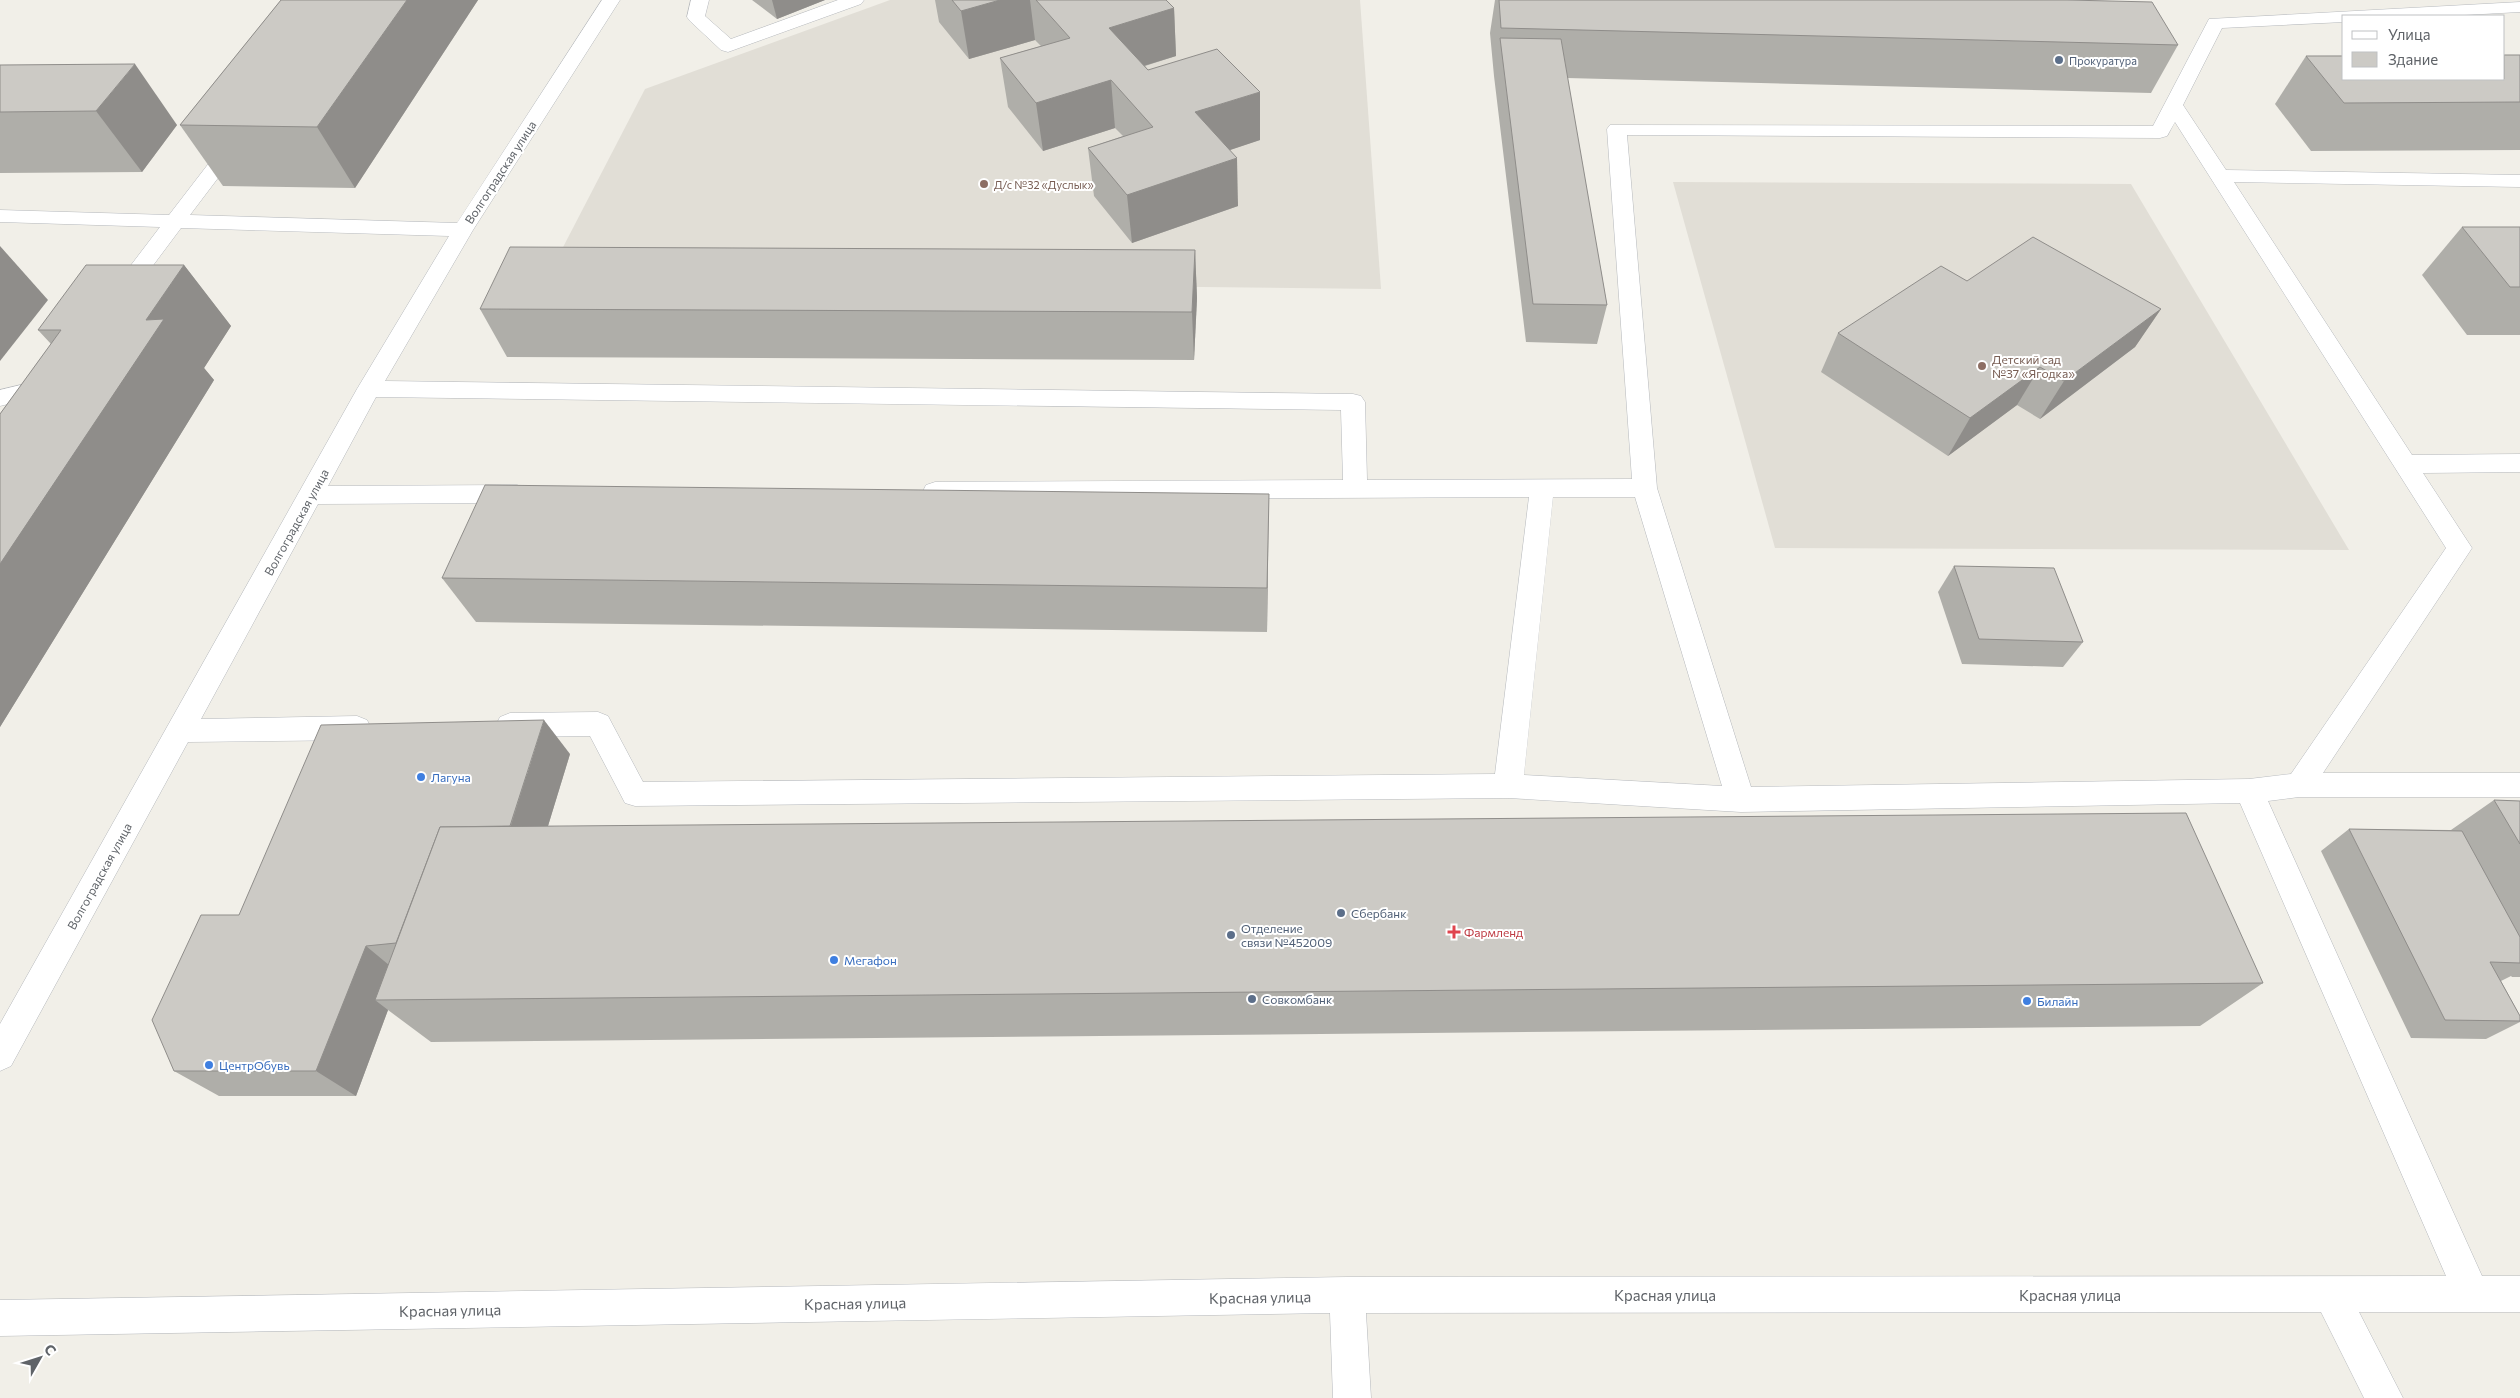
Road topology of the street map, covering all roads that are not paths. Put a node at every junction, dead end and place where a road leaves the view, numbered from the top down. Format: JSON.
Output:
{"nodes":[{"id":1,"x":611,"y":0,"type":"edge"},
{"id":2,"x":700,"y":0,"type":"edge"},
{"id":3,"x":855,"y":0,"type":"edge"},
{"id":4,"x":2520,"y":7,"type":"edge"},
{"id":5,"x":2368,"y":15,"type":"edge"},
{"id":6,"x":2342,"y":16,"type":"edge"},
{"id":7,"x":2174,"y":105,"type":"junction"},
{"id":8,"x":247,"y":126,"type":"edge"},
{"id":9,"x":2220,"y":176,"type":"junction"},
{"id":10,"x":2520,"y":180,"type":"edge"},
{"id":11,"x":0,"y":216,"type":"edge"},
{"id":12,"x":175,"y":221,"type":"junction"},
{"id":13,"x":463,"y":230,"type":"junction"},
{"id":14,"x":110,"y":308,"type":"edge"},
{"id":15,"x":368,"y":389,"type":"junction"},
{"id":16,"x":0,"y":398,"type":"edge"},
{"id":17,"x":49,"y":409,"type":"edge"},
{"id":18,"x":2520,"y":463,"type":"edge"},
{"id":19,"x":2405,"y":464,"type":"junction"},
{"id":20,"x":1542,"y":488,"type":"junction"},
{"id":21,"x":1645,"y":488,"type":"junction"},
{"id":22,"x":1355,"y":489,"type":"junction"},
{"id":23,"x":908,"y":491,"type":"edge"},
{"id":24,"x":540,"y":494,"type":"edge"},
{"id":25,"x":311,"y":495,"type":"junction"},
{"id":26,"x":488,"y":726,"type":"edge"},
{"id":27,"x":379,"y":728,"type":"edge"},
{"id":28,"x":180,"y":731,"type":"junction"},
{"id":29,"x":2299,"y":785,"type":"junction"},
{"id":30,"x":2520,"y":785,"type":"edge"},
{"id":31,"x":1508,"y":786,"type":"junction"},
{"id":32,"x":2249,"y":791,"type":"junction"},
{"id":33,"x":1741,"y":800,"type":"junction"},
{"id":34,"x":0,"y":1055,"type":"edge"},
{"id":35,"x":2472,"y":1294,"type":"junction"},
{"id":36,"x":2520,"y":1294,"type":"edge"},
{"id":37,"x":1347,"y":1295,"type":"junction"},
{"id":38,"x":2331,"y":1295,"type":"junction"},
{"id":39,"x":0,"y":1318,"type":"edge"},
{"id":40,"x":1352,"y":1398,"type":"edge"},
{"id":41,"x":2384,"y":1398,"type":"edge"}],
"edges":[{"from":1,"to":13,"type":"street","name":"Волгоградская улица"},
{"from":2,"to":3,"type":"street"},
{"from":4,"to":5,"type":"street"},
{"from":6,"to":7,"type":"street"},
{"from":7,"to":9,"type":"street"},
{"from":7,"to":21,"type":"street"},
{"from":8,"to":12,"type":"street"},
{"from":9,"to":10,"type":"street"},
{"from":9,"to":19,"type":"street"},
{"from":11,"to":12,"type":"street"},
{"from":12,"to":13,"type":"street"},
{"from":12,"to":14,"type":"street"},
{"from":13,"to":15,"type":"street","name":"Волгоградская улица"},
{"from":15,"to":22,"type":"street"},
{"from":15,"to":25,"type":"street","name":"Волгоградская улица"},
{"from":16,"to":17,"type":"street"},
{"from":18,"to":19,"type":"street"},
{"from":19,"to":29,"type":"street"},
{"from":20,"to":21,"type":"street"},
{"from":20,"to":22,"type":"street"},
{"from":20,"to":31,"type":"street"},
{"from":21,"to":33,"type":"street"},
{"from":22,"to":23,"type":"street"},
{"from":24,"to":25,"type":"street"},
{"from":25,"to":28,"type":"street","name":"Волгоградская улица"},
{"from":26,"to":31,"type":"street"},
{"from":27,"to":28,"type":"street"},
{"from":28,"to":34,"type":"street","name":"Волгоградская улица"},
{"from":29,"to":30,"type":"street"},
{"from":29,"to":32,"type":"street"},
{"from":31,"to":33,"type":"street"},
{"from":32,"to":33,"type":"street"},
{"from":32,"to":35,"type":"street"},
{"from":35,"to":36,"type":"street","name":"Красная улица"},
{"from":35,"to":38,"type":"street","name":"Красная улица"},
{"from":37,"to":38,"type":"street","name":"Красная улица"},
{"from":37,"to":39,"type":"street","name":"Красная улица"},
{"from":37,"to":40,"type":"street"},
{"from":38,"to":41,"type":"street"}]}
